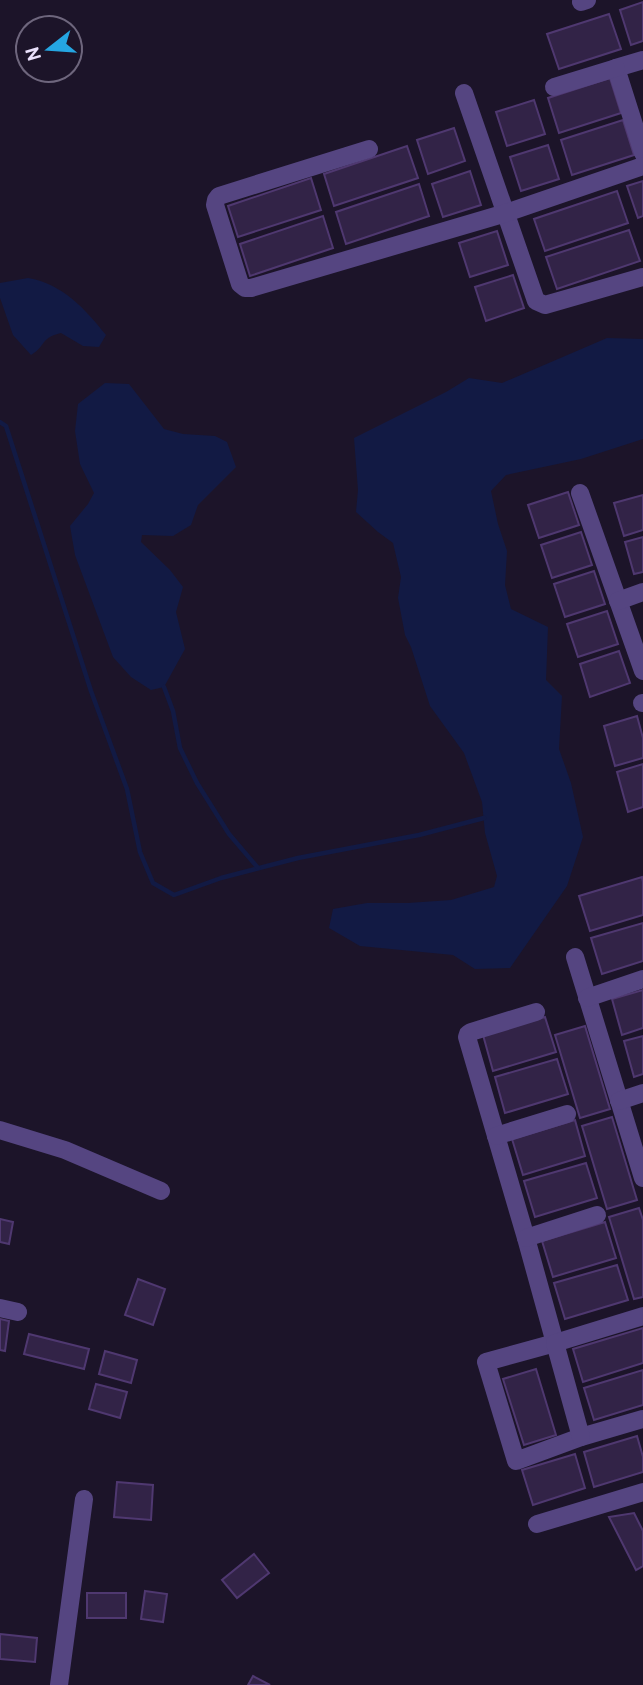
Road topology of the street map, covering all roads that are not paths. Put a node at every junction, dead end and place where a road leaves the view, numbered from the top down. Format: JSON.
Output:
{"nodes":[{"id":1,"x":643,"y":60,"type":"edge"},
{"id":2,"x":616,"y":68,"type":"junction"},
{"id":3,"x":554,"y":87,"type":"dead end"},
{"id":4,"x":464,"y":93,"type":"dead end"},
{"id":5,"x":369,"y":149,"type":"dead end"},
{"id":6,"x":643,"y":153,"type":"edge"},
{"id":7,"x":643,"y":166,"type":"edge"},
{"id":8,"x":506,"y":213,"type":"junction"},
{"id":9,"x":643,"y":277,"type":"edge"},
{"id":10,"x":580,"y":493,"type":"dead end"},
{"id":11,"x":643,"y":592,"type":"edge"},
{"id":12,"x":618,"y":601,"type":"junction"},
{"id":13,"x":643,"y":671,"type":"edge"},
{"id":14,"x":575,"y":957,"type":"dead end"},
{"id":15,"x":643,"y":979,"type":"edge"},
{"id":16,"x":587,"y":998,"type":"junction"},
{"id":17,"x":536,"y":1012,"type":"dead end"},
{"id":18,"x":643,"y":1093,"type":"edge"},
{"id":19,"x":619,"y":1101,"type":"junction"},
{"id":20,"x":567,"y":1114,"type":"dead end"},
{"id":21,"x":0,"y":1130,"type":"edge"},
{"id":22,"x":496,"y":1136,"type":"junction"},
{"id":23,"x":643,"y":1178,"type":"edge"},
{"id":24,"x":161,"y":1191,"type":"dead end"},
{"id":25,"x":597,"y":1215,"type":"dead end"},
{"id":26,"x":526,"y":1238,"type":"junction"},
{"id":27,"x":0,"y":1308,"type":"edge"},
{"id":28,"x":18,"y":1312,"type":"dead end"},
{"id":29,"x":643,"y":1316,"type":"edge"},
{"id":30,"x":555,"y":1343,"type":"junction"},
{"id":31,"x":643,"y":1419,"type":"edge"},
{"id":32,"x":581,"y":1437,"type":"junction"},
{"id":33,"x":643,"y":1492,"type":"edge"},
{"id":34,"x":84,"y":1499,"type":"dead end"},
{"id":35,"x":537,"y":1524,"type":"dead end"},
{"id":36,"x":59,"y":1685,"type":"edge"}],
"edges":[{"from":1,"to":2,"type":"street"},
{"from":2,"to":3,"type":"street"},
{"from":2,"to":6,"type":"street"},
{"from":4,"to":8,"type":"street"},
{"from":5,"to":8,"type":"street"},
{"from":7,"to":8,"type":"street"},
{"from":8,"to":9,"type":"street"},
{"from":10,"to":12,"type":"street"},
{"from":11,"to":12,"type":"street"},
{"from":12,"to":13,"type":"street"},
{"from":14,"to":16,"type":"street"},
{"from":15,"to":16,"type":"street"},
{"from":16,"to":19,"type":"street"},
{"from":17,"to":22,"type":"street"},
{"from":18,"to":19,"type":"street"},
{"from":19,"to":23,"type":"street"},
{"from":20,"to":22,"type":"street"},
{"from":21,"to":24,"type":"street"},
{"from":22,"to":26,"type":"street"},
{"from":25,"to":26,"type":"street"},
{"from":26,"to":30,"type":"street"},
{"from":27,"to":28,"type":"street"},
{"from":29,"to":30,"type":"street"},
{"from":30,"to":32,"type":"street"},
{"from":30,"to":32,"type":"street"},
{"from":31,"to":32,"type":"street"},
{"from":33,"to":35,"type":"street"},
{"from":34,"to":36,"type":"street"}]}
